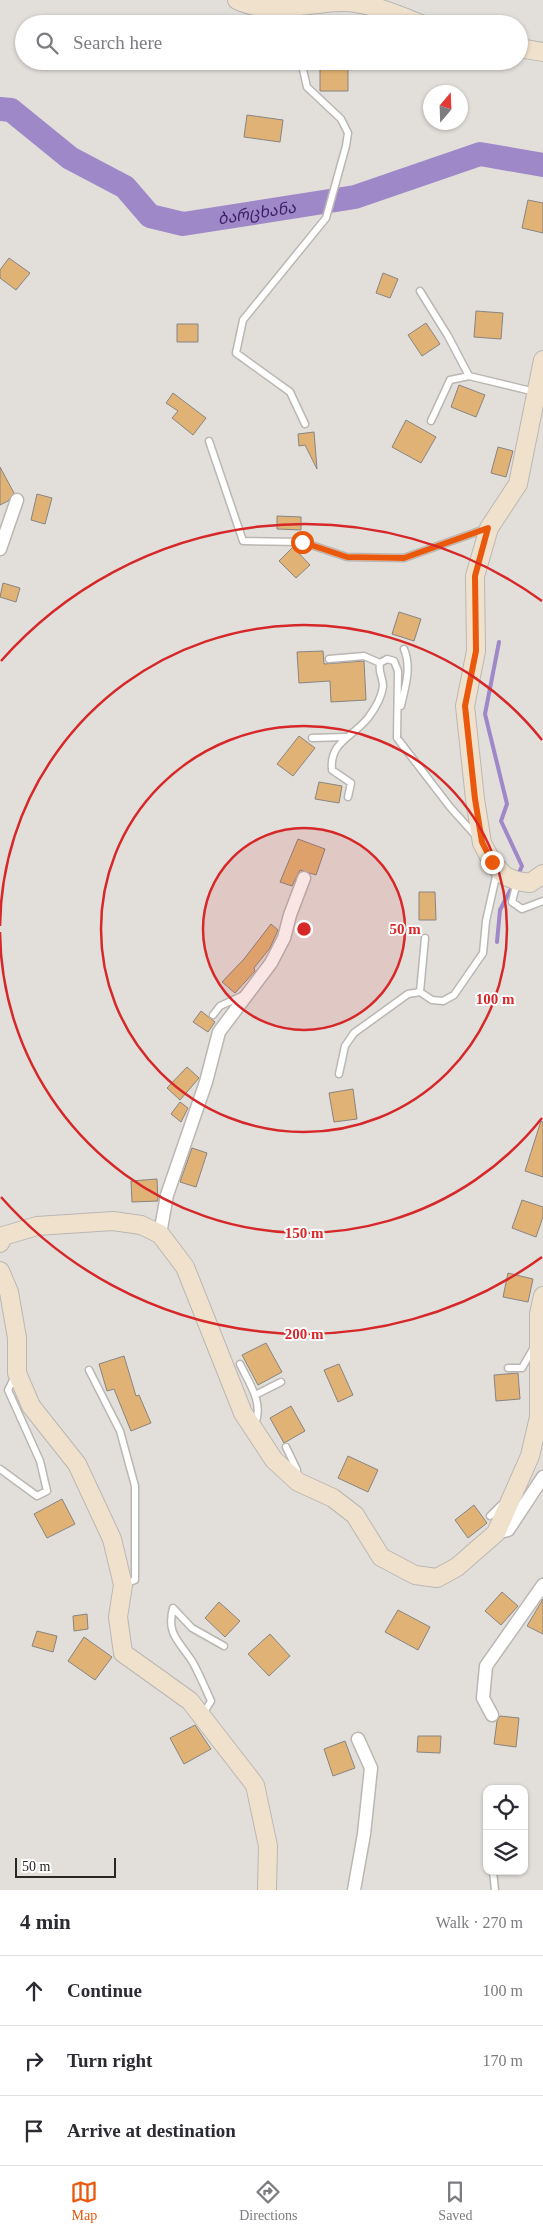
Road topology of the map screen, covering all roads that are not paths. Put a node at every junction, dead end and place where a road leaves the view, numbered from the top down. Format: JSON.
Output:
{"nodes":[{"id":1,"x":238,"y":0,"type":"edge"},
{"id":2,"x":285,"y":15,"type":"edge"},
{"id":3,"x":293,"y":15,"type":"edge"},
{"id":4,"x":398,"y":15,"type":"edge"},
{"id":5,"x":528,"y":50,"type":"edge"},
{"id":6,"x":543,"y":52,"type":"edge"},
{"id":7,"x":303,"y":70,"type":"edge"},
{"id":8,"x":420,"y":290,"type":"dead end"},
{"id":9,"x":543,"y":360,"type":"edge"},
{"id":10,"x":470,"y":376,"type":"junction"},
{"id":11,"x":537,"y":392,"type":"junction"},
{"id":12,"x":431,"y":421,"type":"dead end"},
{"id":13,"x":305,"y":424,"type":"dead end"},
{"id":14,"x":209,"y":441,"type":"dead end"},
{"id":15,"x":17,"y":500,"type":"dead end"},
{"id":16,"x":488,"y":528,"type":"junction"},
{"id":17,"x":0,"y":549,"type":"edge"},
{"id":18,"x":404,"y":649,"type":"dead end"},
{"id":19,"x":329,"y":659,"type":"dead end"},
{"id":20,"x":380,"y":663,"type":"junction"},
{"id":21,"x":398,"y":717,"type":"junction"},
{"id":22,"x":344,"y":737,"type":"junction"},
{"id":23,"x":312,"y":738,"type":"dead end"},
{"id":24,"x":348,"y":797,"type":"dead end"},
{"id":25,"x":482,"y":842,"type":"junction"},
{"id":26,"x":498,"y":868,"type":"junction"},
{"id":27,"x":543,"y":874,"type":"edge"},
{"id":28,"x":304,"y":878,"type":"dead end"},
{"id":29,"x":517,"y":881,"type":"junction"},
{"id":30,"x":543,"y":902,"type":"edge"},
{"id":31,"x":425,"y":938,"type":"dead end"},
{"id":32,"x":420,"y":992,"type":"junction"},
{"id":33,"x":248,"y":993,"type":"junction"},
{"id":34,"x":213,"y":1016,"type":"dead end"},
{"id":35,"x":339,"y":1074,"type":"dead end"},
{"id":36,"x":160,"y":1234,"type":"junction"},
{"id":37,"x":0,"y":1243,"type":"edge"},
{"id":38,"x":0,"y":1271,"type":"edge"},
{"id":39,"x":5,"y":1289,"type":"edge"},
{"id":40,"x":543,"y":1296,"type":"edge"},
{"id":41,"x":539,"y":1335,"type":"junction"},
{"id":42,"x":240,"y":1364,"type":"dead end"},
{"id":43,"x":508,"y":1368,"type":"dead end"},
{"id":44,"x":90,"y":1370,"type":"dead end"},
{"id":45,"x":17,"y":1373,"type":"junction"},
{"id":46,"x":281,"y":1382,"type":"dead end"},
{"id":47,"x":256,"y":1395,"type":"junction"},
{"id":48,"x":253,"y":1428,"type":"junction"},
{"id":49,"x":286,"y":1447,"type":"dead end"},
{"id":50,"x":0,"y":1469,"type":"edge"},
{"id":51,"x":543,"y":1477,"type":"edge"},
{"id":52,"x":298,"y":1482,"type":"junction"},
{"id":53,"x":493,"y":1525,"type":"junction"},
{"id":54,"x":123,"y":1585,"type":"junction"},
{"id":55,"x":543,"y":1585,"type":"edge"},
{"id":56,"x":224,"y":1646,"type":"dead end"},
{"id":57,"x":492,"y":1714,"type":"dead end"},
{"id":58,"x":203,"y":1715,"type":"junction"},
{"id":59,"x":358,"y":1739,"type":"dead end"},
{"id":60,"x":493,"y":1875,"type":"edge"},
{"id":61,"x":267,"y":1890,"type":"edge"},
{"id":62,"x":354,"y":1890,"type":"edge"},
{"id":63,"x":495,"y":1890,"type":"edge"}],
"edges":[{"from":1,"to":2,"type":"street"},
{"from":3,"to":4,"type":"street"},
{"from":5,"to":6,"type":"street"},
{"from":7,"to":13,"type":"lane"},
{"from":8,"to":10,"type":"lane"},
{"from":9,"to":11,"type":"street"},
{"from":10,"to":11,"type":"lane"},
{"from":10,"to":12,"type":"lane"},
{"from":11,"to":16,"type":"street"},
{"from":14,"to":16,"type":"lane"},
{"from":15,"to":17,"type":"street"},
{"from":16,"to":25,"type":"street"},
{"from":18,"to":21,"type":"lane"},
{"from":19,"to":20,"type":"lane"},
{"from":20,"to":21,"type":"lane"},
{"from":20,"to":22,"type":"lane"},
{"from":21,"to":25,"type":"lane"},
{"from":22,"to":23,"type":"lane"},
{"from":22,"to":24,"type":"lane"},
{"from":25,"to":26,"type":"street"},
{"from":26,"to":29,"type":"street"},
{"from":26,"to":32,"type":"lane"},
{"from":27,"to":29,"type":"street"},
{"from":28,"to":33,"type":"street"},
{"from":29,"to":30,"type":"lane"},
{"from":31,"to":32,"type":"lane"},
{"from":32,"to":35,"type":"lane"},
{"from":33,"to":34,"type":"lane"},
{"from":33,"to":36,"type":"street"},
{"from":36,"to":37,"type":"street"},
{"from":36,"to":48,"type":"street"},
{"from":38,"to":39,"type":"street"},
{"from":39,"to":45,"type":"street"},
{"from":40,"to":41,"type":"street"},
{"from":41,"to":43,"type":"lane"},
{"from":41,"to":53,"type":"street"},
{"from":42,"to":47,"type":"lane"},
{"from":44,"to":54,"type":"lane"},
{"from":45,"to":50,"type":"lane"},
{"from":45,"to":54,"type":"street"},
{"from":46,"to":47,"type":"lane"},
{"from":47,"to":48,"type":"lane"},
{"from":48,"to":52,"type":"street"},
{"from":49,"to":52,"type":"lane"},
{"from":51,"to":53,"type":"street"},
{"from":52,"to":53,"type":"street"},
{"from":54,"to":58,"type":"street"},
{"from":55,"to":57,"type":"street"},
{"from":56,"to":58,"type":"lane"},
{"from":58,"to":61,"type":"street"},
{"from":59,"to":62,"type":"street"},
{"from":60,"to":63,"type":"lane"}]}
